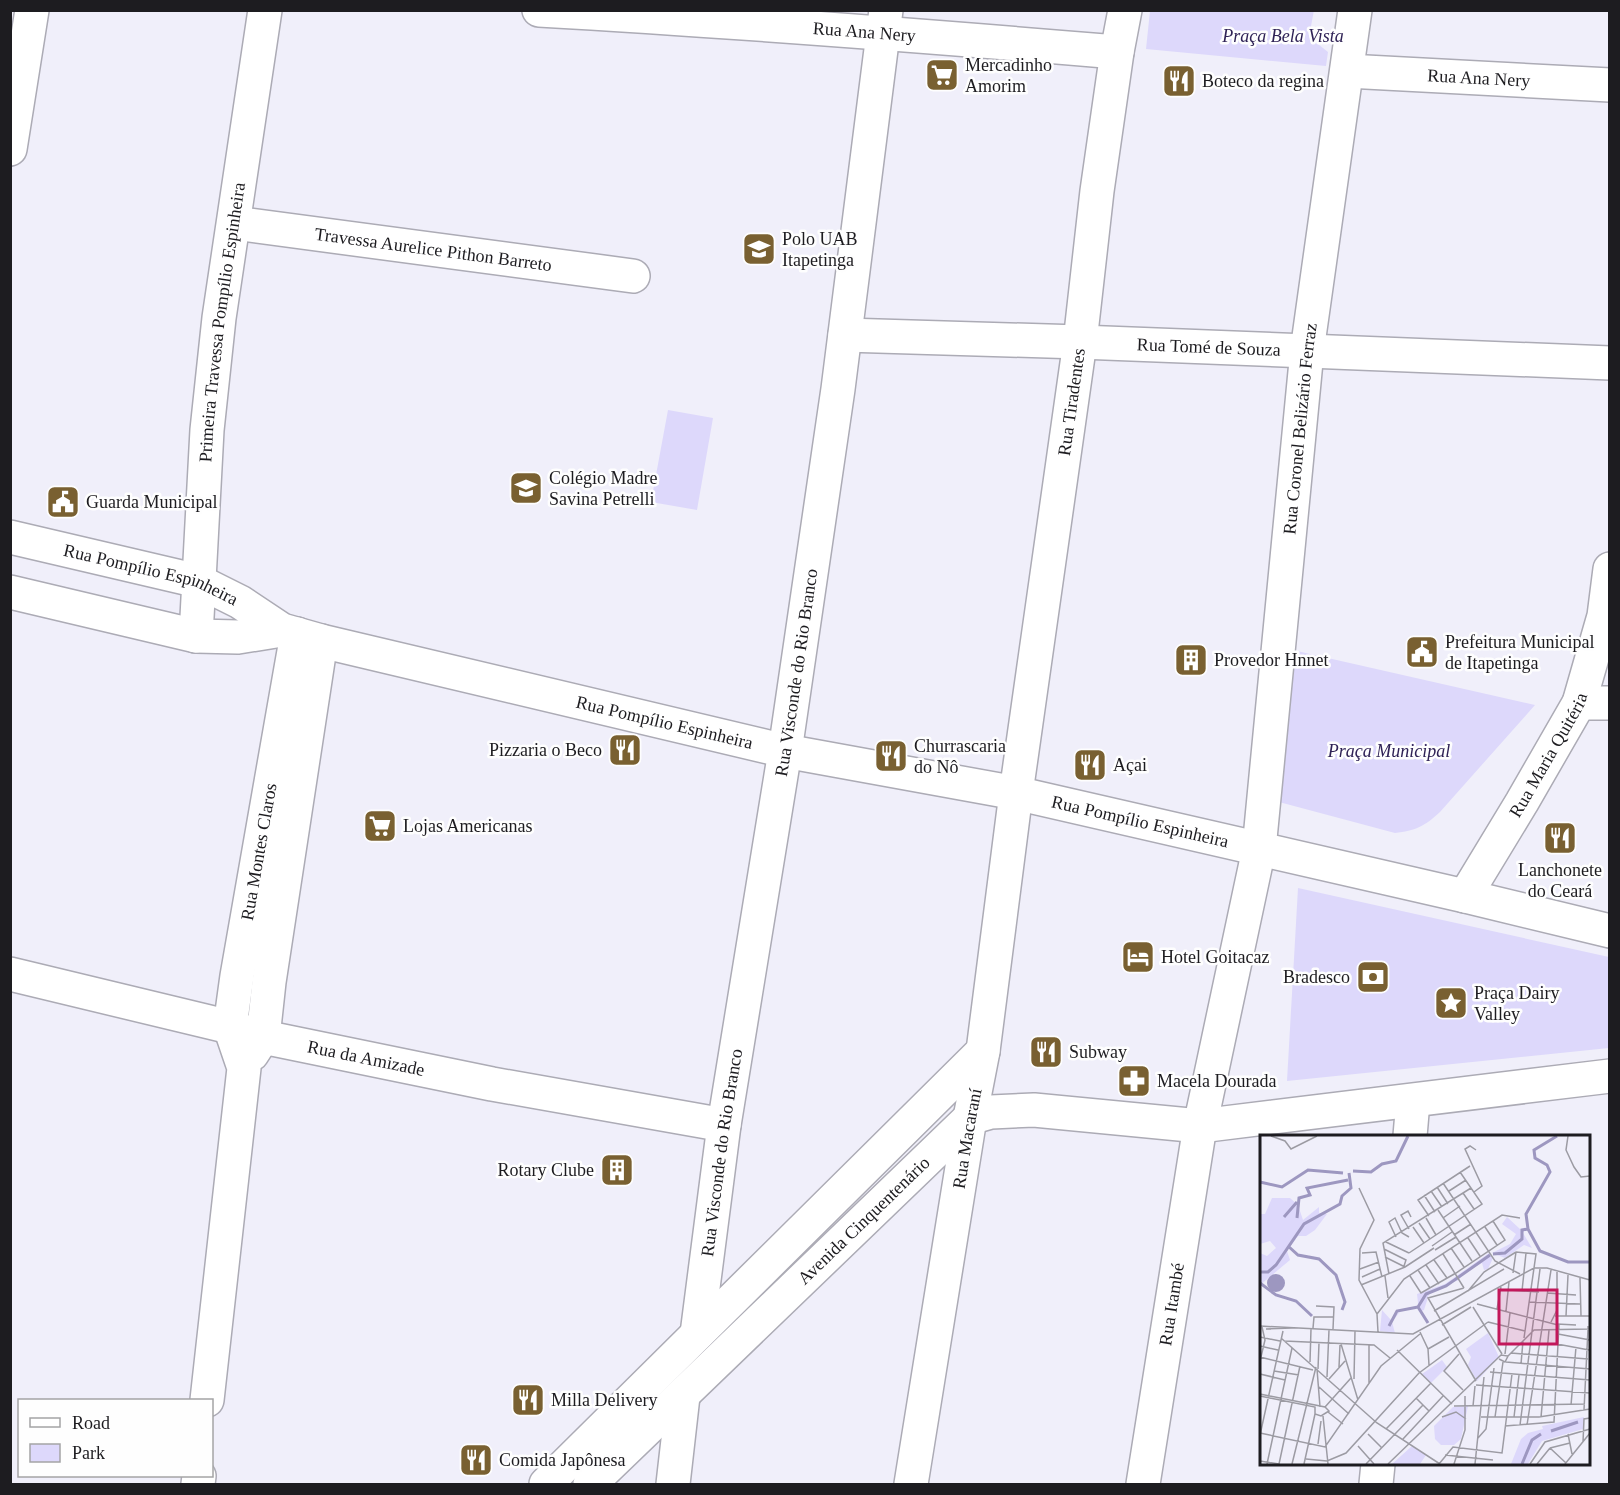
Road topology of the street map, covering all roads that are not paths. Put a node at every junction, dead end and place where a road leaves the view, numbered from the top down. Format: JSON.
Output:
{"nodes":[{"id":1,"x":32,"y":10,"type":"edge"},
{"id":2,"x":265,"y":10,"type":"edge"},
{"id":3,"x":539,"y":10,"type":"edge"},
{"id":4,"x":1125,"y":10,"type":"edge"},
{"id":5,"x":1355,"y":10,"type":"edge"},
{"id":6,"x":654,"y":14,"type":"edge"},
{"id":7,"x":885,"y":21,"type":"edge"},
{"id":8,"x":1117,"y":52,"type":"junction"},
{"id":9,"x":1347,"y":71,"type":"junction"},
{"id":10,"x":1610,"y":85,"type":"edge"},
{"id":11,"x":10,"y":149,"type":"edge"},
{"id":12,"x":234,"y":223,"type":"junction"},
{"id":13,"x":633,"y":276,"type":"dead end"},
{"id":14,"x":845,"y":335,"type":"junction"},
{"id":15,"x":1080,"y":342,"type":"junction"},
{"id":16,"x":1307,"y":351,"type":"junction"},
{"id":17,"x":1610,"y":363,"type":"edge"},
{"id":18,"x":10,"y":537,"type":"edge"},
{"id":19,"x":1610,"y":569,"type":"edge"},
{"id":20,"x":198,"y":581,"type":"junction"},
{"id":21,"x":10,"y":592,"type":"edge"},
{"id":22,"x":300,"y":635,"type":"junction"},
{"id":23,"x":196,"y":636,"type":"junction"},
{"id":24,"x":1594,"y":703,"type":"edge"},
{"id":25,"x":785,"y":751,"type":"junction"},
{"id":26,"x":1016,"y":793,"type":"junction"},
{"id":27,"x":1259,"y":849,"type":"junction"},
{"id":28,"x":1465,"y":896,"type":"junction"},
{"id":29,"x":1610,"y":931,"type":"edge"},
{"id":30,"x":10,"y":974,"type":"edge"},
{"id":31,"x":230,"y":1027,"type":"junction"},
{"id":32,"x":263,"y":1037,"type":"junction"},
{"id":33,"x":983,"y":1051,"type":"junction"},
{"id":34,"x":244,"y":1068,"type":"junction"},
{"id":35,"x":1610,"y":1076,"type":"edge"},
{"id":36,"x":1413,"y":1101,"type":"junction"},
{"id":37,"x":970,"y":1118,"type":"junction"},
{"id":38,"x":724,"y":1125,"type":"junction"},
{"id":39,"x":1200,"y":1126,"type":"junction"},
{"id":40,"x":1410,"y":1135,"type":"edge"},
{"id":41,"x":697,"y":1334,"type":"junction"},
{"id":42,"x":683,"y":1396,"type":"junction"},
{"id":43,"x":207,"y":1399,"type":"edge"},
{"id":44,"x":1378,"y":1465,"type":"edge"},
{"id":45,"x":546,"y":1485,"type":"edge"},
{"id":46,"x":590,"y":1485,"type":"edge"},
{"id":47,"x":673,"y":1485,"type":"edge"},
{"id":48,"x":911,"y":1485,"type":"edge"},
{"id":49,"x":1143,"y":1485,"type":"edge"},
{"id":50,"x":1376,"y":1485,"type":"edge"}],
"edges":[{"from":1,"to":11,"type":"street"},
{"from":2,"to":12,"type":"street","name":"Primeira Travessa Pompílio Espinheira"},
{"from":3,"to":6,"type":"street","name":"Rua Ana Nery"},
{"from":4,"to":8,"type":"street","name":"Rua Tiradentes"},
{"from":5,"to":9,"type":"street","name":"Rua Coronel Belizário Ferraz"},
{"from":6,"to":7,"type":"street","name":"Rua Ana Nery"},
{"from":7,"to":8,"type":"street","name":"Rua Ana Nery"},
{"from":7,"to":14,"type":"street","name":"Rua Visconde do Rio Branco"},
{"from":8,"to":15,"type":"street","name":"Rua Tiradentes"},
{"from":9,"to":10,"type":"street","name":"Rua Ana Nery"},
{"from":9,"to":16,"type":"street","name":"Rua Coronel Belizário Ferraz"},
{"from":12,"to":13,"type":"street","name":"Travessa Aurelice Pithon Barreto"},
{"from":12,"to":20,"type":"street","name":"Primeira Travessa Pompílio Espinheira"},
{"from":14,"to":15,"type":"street","name":"Rua Tomé de Souza"},
{"from":14,"to":25,"type":"street","name":"Rua Visconde do Rio Branco"},
{"from":15,"to":16,"type":"street","name":"Rua Tomé de Souza"},
{"from":15,"to":26,"type":"street","name":"Rua Tiradentes"},
{"from":16,"to":17,"type":"street","name":"Rua Tomé de Souza"},
{"from":16,"to":27,"type":"street","name":"Rua Coronel Belizário Ferraz"},
{"from":18,"to":20,"type":"street","name":"Rua Pompílio Espinheira"},
{"from":19,"to":24,"type":"street","name":"Rua Maria Quitéria"},
{"from":20,"to":22,"type":"street","name":"Rua Pompílio Espinheira"},
{"from":20,"to":23,"type":"street","name":"Primeira Travessa Pompílio Espinheira"},
{"from":21,"to":23,"type":"street","name":"Rua Pompílio Espinheira"},
{"from":22,"to":23,"type":"street","name":"Rua Pompílio Espinheira"},
{"from":22,"to":25,"type":"street","name":"Rua Pompílio Espinheira"},
{"from":22,"to":31,"type":"street","name":"Rua Montes Claros"},
{"from":22,"to":32,"type":"street","name":"Rua Montes Claros"},
{"from":24,"to":28,"type":"street","name":"Rua Maria Quitéria"},
{"from":25,"to":26,"type":"street","name":"Rua Pompílio Espinheira"},
{"from":25,"to":38,"type":"street","name":"Rua Visconde do Rio Branco"},
{"from":26,"to":27,"type":"street","name":"Rua Pompílio Espinheira"},
{"from":26,"to":33,"type":"street","name":"Rua Macaraní"},
{"from":27,"to":28,"type":"street"},
{"from":27,"to":39,"type":"street"},
{"from":28,"to":29,"type":"street"},
{"from":30,"to":31,"type":"street","name":"Rua da Amizade"},
{"from":31,"to":32,"type":"street","name":"Rua da Amizade"},
{"from":31,"to":34,"type":"street","name":"Rua Montes Claros"},
{"from":32,"to":34,"type":"street","name":"Rua Montes Claros"},
{"from":32,"to":38,"type":"street","name":"Rua da Amizade"},
{"from":33,"to":37,"type":"street","name":"Rua Macaraní"},
{"from":33,"to":41,"type":"street","name":"Avenida Cinquentenário"},
{"from":34,"to":43,"type":"street","name":"Rua Montes Claros"},
{"from":35,"to":36,"type":"street"},
{"from":36,"to":39,"type":"street"},
{"from":36,"to":40,"type":"street"},
{"from":37,"to":39,"type":"street"},
{"from":37,"to":42,"type":"street","name":"Avenida Cinquentenário"},
{"from":37,"to":48,"type":"street","name":"Rua Macaraní"},
{"from":38,"to":41,"type":"street","name":"Rua Visconde do Rio Branco"},
{"from":39,"to":49,"type":"street","name":"Rua Itambé"},
{"from":41,"to":45,"type":"street","name":"Avenida Cinquentenário"},
{"from":42,"to":46,"type":"street","name":"Avenida Cinquentenário"},
{"from":42,"to":47,"type":"street"},
{"from":44,"to":50,"type":"street"}]}
